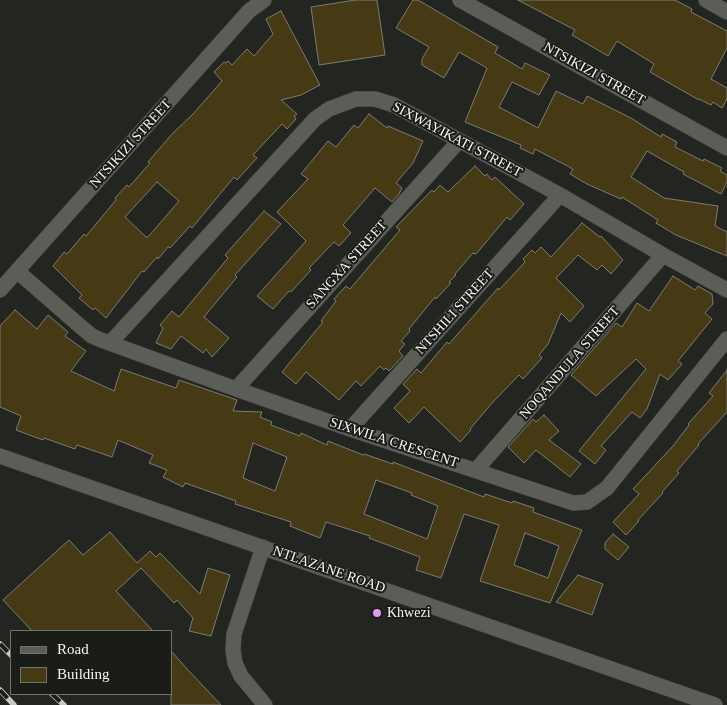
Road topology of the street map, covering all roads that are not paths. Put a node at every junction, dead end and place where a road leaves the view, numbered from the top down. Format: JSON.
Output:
{"nodes":[{"id":1,"x":264,"y":0,"type":"edge"},
{"id":2,"x":460,"y":0,"type":"edge"},
{"id":3,"x":706,"y":0,"type":"edge"},
{"id":4,"x":727,"y":12,"type":"edge"},
{"id":5,"x":459,"y":141,"type":"junction"},
{"id":6,"x":727,"y":148,"type":"edge"},
{"id":7,"x":560,"y":195,"type":"junction"},
{"id":8,"x":663,"y":255,"type":"junction"},
{"id":9,"x":17,"y":271,"type":"junction"},
{"id":10,"x":0,"y":290,"type":"edge"},
{"id":11,"x":727,"y":290,"type":"edge"},
{"id":12,"x":727,"y":339,"type":"edge"},
{"id":13,"x":111,"y":342,"type":"junction"},
{"id":14,"x":236,"y":389,"type":"junction"},
{"id":15,"x":350,"y":429,"type":"junction"},
{"id":16,"x":0,"y":456,"type":"edge"},
{"id":17,"x":476,"y":470,"type":"junction"},
{"id":18,"x":263,"y":547,"type":"junction"},
{"id":19,"x":265,"y":705,"type":"edge"},
{"id":20,"x":715,"y":705,"type":"edge"}],
"edges":[{"from":1,"to":9,"type":"street","name":"NTSIKIZI STREET"},
{"from":2,"to":6,"type":"street","name":"NTSIKIZI STREET"},
{"from":3,"to":4,"type":"street"},
{"from":5,"to":7,"type":"street","name":"SIXWAYIKATI STREET"},
{"from":5,"to":13,"type":"street","name":"SIXWAYIKATI STREET"},
{"from":5,"to":14,"type":"street","name":"SANGXA STREET"},
{"from":7,"to":8,"type":"street","name":"SIXWAYIKATI STREET"},
{"from":7,"to":15,"type":"street","name":"NTSHILI STREET"},
{"from":8,"to":11,"type":"street","name":"SIXWAYIKATI STREET"},
{"from":8,"to":17,"type":"street","name":"NOQANDULA STREET"},
{"from":9,"to":10,"type":"street","name":"NTSIKIZI STREET"},
{"from":9,"to":13,"type":"street","name":"SIXWILA CRESCENT"},
{"from":12,"to":17,"type":"street","name":"SIXWILA CRESCENT"},
{"from":13,"to":14,"type":"street","name":"SIXWILA CRESCENT"},
{"from":14,"to":15,"type":"street","name":"SIXWILA CRESCENT"},
{"from":15,"to":17,"type":"street","name":"SIXWILA CRESCENT"},
{"from":16,"to":18,"type":"street","name":"NTLAZANE ROAD"},
{"from":18,"to":19,"type":"street"},
{"from":18,"to":20,"type":"street","name":"NTLAZANE ROAD"}]}
